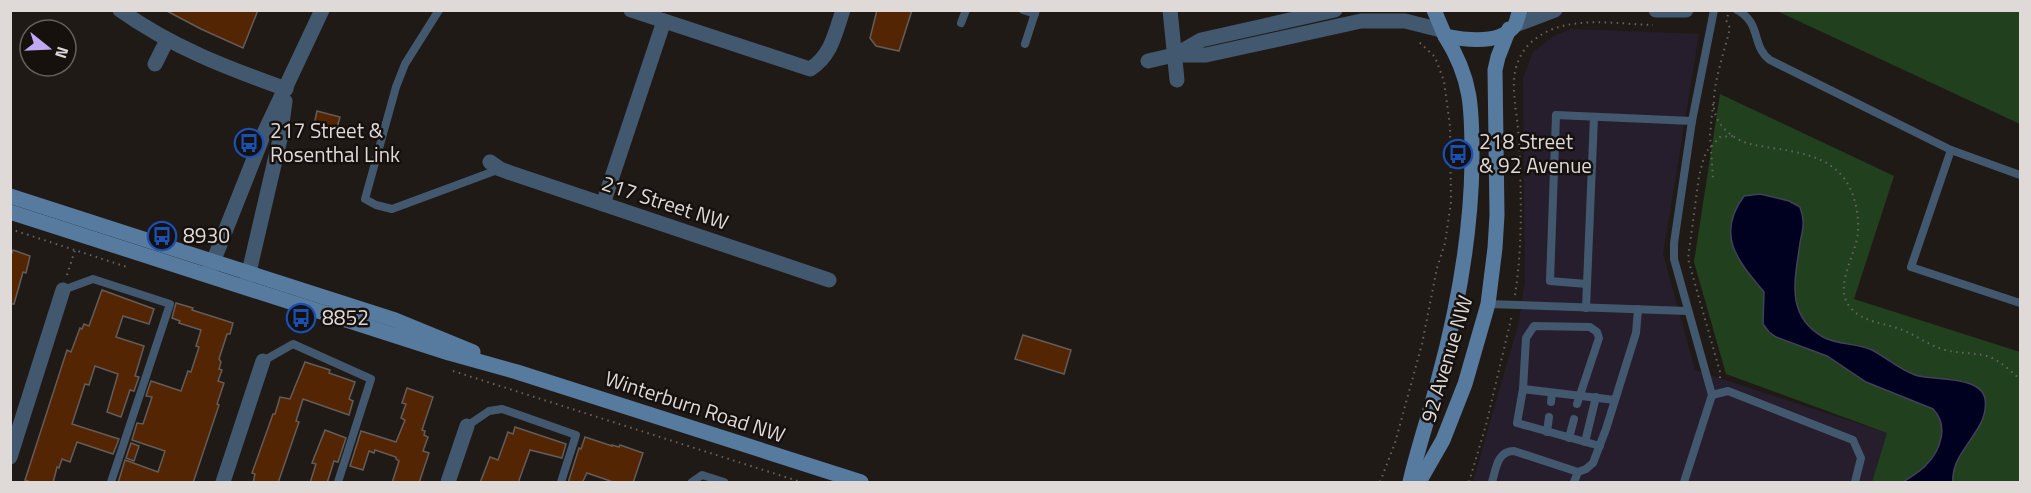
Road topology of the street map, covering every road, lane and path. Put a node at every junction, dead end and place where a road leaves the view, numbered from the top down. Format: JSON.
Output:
{"nodes":[{"id":1,"x":120,"y":10,"type":"edge"},
{"id":2,"x":322,"y":10,"type":"edge"},
{"id":3,"x":439,"y":10,"type":"edge"},
{"id":4,"x":631,"y":10,"type":"edge"},
{"id":5,"x":843,"y":10,"type":"edge"},
{"id":6,"x":966,"y":10,"type":"edge"},
{"id":7,"x":1023,"y":10,"type":"edge"},
{"id":8,"x":1170,"y":10,"type":"edge"},
{"id":9,"x":1335,"y":10,"type":"edge"},
{"id":10,"x":1434,"y":10,"type":"edge"},
{"id":11,"x":1555,"y":10,"type":"edge"},
{"id":12,"x":1686,"y":10,"type":"edge"},
{"id":13,"x":1714,"y":10,"type":"edge"},
{"id":14,"x":1737,"y":10,"type":"edge"},
{"id":15,"x":1035,"y":12,"type":"edge"},
{"id":16,"x":1657,"y":18,"type":"edge"},
{"id":17,"x":1726,"y":20,"type":"dead end"},
{"id":18,"x":664,"y":21,"type":"junction"},
{"id":19,"x":1514,"y":22,"type":"edge"},
{"id":20,"x":961,"y":23,"type":"dead end"},
{"id":21,"x":1443,"y":33,"type":"junction"},
{"id":22,"x":1410,"y":36,"type":"dead end"},
{"id":23,"x":167,"y":40,"type":"junction"},
{"id":24,"x":1025,"y":44,"type":"dead end"},
{"id":25,"x":1174,"y":55,"type":"junction"},
{"id":26,"x":1148,"y":61,"type":"dead end"},
{"id":27,"x":155,"y":64,"type":"dead end"},
{"id":28,"x":1177,"y":80,"type":"dead end"},
{"id":29,"x":286,"y":89,"type":"junction"},
{"id":30,"x":1714,"y":98,"type":"junction"},
{"id":31,"x":1594,"y":117,"type":"junction"},
{"id":32,"x":1692,"y":121,"type":"junction"},
{"id":33,"x":1733,"y":136,"type":"junction"},
{"id":34,"x":1710,"y":146,"type":"junction"},
{"id":35,"x":1951,"y":150,"type":"junction"},
{"id":36,"x":495,"y":165,"type":"joint"},
{"id":37,"x":2020,"y":176,"type":"edge"},
{"id":38,"x":1713,"y":179,"type":"dead end"},
{"id":39,"x":10,"y":196,"type":"edge"},
{"id":40,"x":603,"y":204,"type":"junction"},
{"id":41,"x":10,"y":212,"type":"edge"},
{"id":42,"x":10,"y":229,"type":"edge"},
{"id":43,"x":68,"y":248,"type":"dead end"},
{"id":44,"x":75,"y":250,"type":"dead end"},
{"id":45,"x":210,"y":268,"type":"junction"},
{"id":46,"x":249,"y":273,"type":"junction"},
{"id":47,"x":829,"y":280,"type":"dead end"},
{"id":48,"x":1587,"y":284,"type":"junction"},
{"id":49,"x":245,"y":288,"type":"junction"},
{"id":50,"x":1516,"y":288,"type":"dead end"},
{"id":51,"x":63,"y":290,"type":"junction"},
{"id":52,"x":2020,"y":303,"type":"edge"},
{"id":53,"x":1488,"y":304,"type":"junction"},
{"id":54,"x":1586,"y":308,"type":"junction"},
{"id":55,"x":1638,"y":309,"type":"junction"},
{"id":56,"x":1687,"y":311,"type":"junction"},
{"id":57,"x":1510,"y":324,"type":"dead end"},
{"id":58,"x":263,"y":361,"type":"joint"},
{"id":59,"x":517,"y":372,"type":"junction"},
{"id":60,"x":1720,"y":378,"type":"dead end"},
{"id":61,"x":2020,"y":379,"type":"edge"},
{"id":62,"x":1523,"y":389,"type":"junction"},
{"id":63,"x":1712,"y":396,"type":"junction"},
{"id":64,"x":1596,"y":397,"type":"junction"},
{"id":65,"x":1579,"y":400,"type":"junction"},
{"id":66,"x":1615,"y":400,"type":"junction"},
{"id":67,"x":1549,"y":417,"type":"dead end"},
{"id":68,"x":1574,"y":419,"type":"dead end"},
{"id":69,"x":467,"y":426,"type":"joint"},
{"id":70,"x":1547,"y":432,"type":"junction"},
{"id":71,"x":1569,"y":438,"type":"junction"},
{"id":72,"x":1585,"y":442,"type":"junction"},
{"id":73,"x":1600,"y":446,"type":"junction"},
{"id":74,"x":10,"y":457,"type":"edge"},
{"id":75,"x":1578,"y":472,"type":"junction"},
{"id":76,"x":111,"y":483,"type":"edge"},
{"id":77,"x":223,"y":483,"type":"edge"},
{"id":78,"x":338,"y":483,"type":"edge"},
{"id":79,"x":448,"y":483,"type":"edge"},
{"id":80,"x":561,"y":483,"type":"edge"},
{"id":81,"x":692,"y":483,"type":"edge"},
{"id":82,"x":724,"y":483,"type":"edge"},
{"id":83,"x":861,"y":483,"type":"edge"},
{"id":84,"x":1380,"y":483,"type":"edge"},
{"id":85,"x":1410,"y":483,"type":"edge"},
{"id":86,"x":1419,"y":483,"type":"edge"},
{"id":87,"x":1469,"y":483,"type":"edge"},
{"id":88,"x":1492,"y":483,"type":"edge"},
{"id":89,"x":1574,"y":483,"type":"edge"},
{"id":90,"x":1684,"y":483,"type":"edge"},
{"id":91,"x":1855,"y":483,"type":"edge"}],
"edges":[{"from":1,"to":23,"type":"street"},
{"from":2,"to":29,"type":"street"},
{"from":3,"to":36,"type":"lane"},
{"from":4,"to":18,"type":"street"},
{"from":5,"to":18,"type":"street"},
{"from":6,"to":20,"type":"lane"},
{"from":7,"to":15,"type":"lane"},
{"from":8,"to":25,"type":"street"},
{"from":9,"to":25,"type":"street"},
{"from":10,"to":21,"type":"main road","name":"92 Avenue NW"},
{"from":11,"to":19,"type":"street"},
{"from":12,"to":16,"type":"street"},
{"from":13,"to":32,"type":"lane"},
{"from":14,"to":35,"type":"lane"},
{"from":15,"to":24,"type":"lane"},
{"from":16,"to":50,"type":"path"},
{"from":17,"to":30,"type":"path"},
{"from":18,"to":40,"type":"street"},
{"from":19,"to":21,"type":"main road"},
{"from":19,"to":53,"type":"main road","name":"92 Avenue NW"},
{"from":21,"to":25,"type":"street"},
{"from":21,"to":85,"type":"main road","name":"92 Avenue NW"},
{"from":22,"to":84,"type":"path"},
{"from":23,"to":27,"type":"street"},
{"from":23,"to":29,"type":"street"},
{"from":25,"to":26,"type":"street"},
{"from":25,"to":28,"type":"street"},
{"from":29,"to":45,"type":"street"},
{"from":29,"to":46,"type":"street"},
{"from":30,"to":33,"type":"path"},
{"from":30,"to":34,"type":"path"},
{"from":31,"to":32,"type":"lane"},
{"from":31,"to":48,"type":"lane"},
{"from":31,"to":48,"type":"lane"},
{"from":32,"to":56,"type":"lane"},
{"from":33,"to":34,"type":"path"},
{"from":33,"to":61,"type":"path"},
{"from":34,"to":38,"type":"path"},
{"from":34,"to":60,"type":"path"},
{"from":35,"to":37,"type":"lane"},
{"from":35,"to":52,"type":"lane"},
{"from":36,"to":40,"type":"street","name":"217 Street NW"},
{"from":39,"to":45,"type":"main road","name":"Winterburn Road NW"},
{"from":40,"to":47,"type":"street","name":"217 Street NW"},
{"from":41,"to":45,"type":"main road","name":"Winterburn Road NW"},
{"from":42,"to":43,"type":"path"},
{"from":44,"to":51,"type":"path"},
{"from":45,"to":46,"type":"main road","name":"Winterburn Road NW"},
{"from":45,"to":49,"type":"main road","name":"Winterburn Road NW"},
{"from":46,"to":49,"type":"street"},
{"from":46,"to":59,"type":"main road","name":"Winterburn Road NW"},
{"from":48,"to":54,"type":"lane"},
{"from":49,"to":59,"type":"main road","name":"Winterburn Road NW"},
{"from":51,"to":74,"type":"street"},
{"from":51,"to":76,"type":"lane"},
{"from":53,"to":54,"type":"lane"},
{"from":53,"to":86,"type":"main road","name":"92 Avenue NW"},
{"from":54,"to":55,"type":"lane"},
{"from":55,"to":56,"type":"lane"},
{"from":55,"to":66,"type":"lane"},
{"from":56,"to":63,"type":"lane"},
{"from":57,"to":87,"type":"path"},
{"from":58,"to":77,"type":"street"},
{"from":58,"to":78,"type":"lane"},
{"from":59,"to":83,"type":"main road","name":"Winterburn Road NW"},
{"from":62,"to":65,"type":"lane"},
{"from":62,"to":65,"type":"lane"},
{"from":62,"to":70,"type":"lane"},
{"from":63,"to":90,"type":"lane"},
{"from":63,"to":91,"type":"lane"},
{"from":64,"to":65,"type":"lane"},
{"from":64,"to":66,"type":"lane"},
{"from":64,"to":72,"type":"lane"},
{"from":66,"to":73,"type":"lane"},
{"from":67,"to":70,"type":"lane"},
{"from":68,"to":71,"type":"lane"},
{"from":69,"to":79,"type":"street"},
{"from":69,"to":80,"type":"lane"},
{"from":70,"to":71,"type":"lane"},
{"from":71,"to":72,"type":"lane"},
{"from":72,"to":73,"type":"lane"},
{"from":73,"to":75,"type":"lane"},
{"from":75,"to":88,"type":"lane"},
{"from":75,"to":89,"type":"lane"},
{"from":81,"to":82,"type":"lane"}]}
